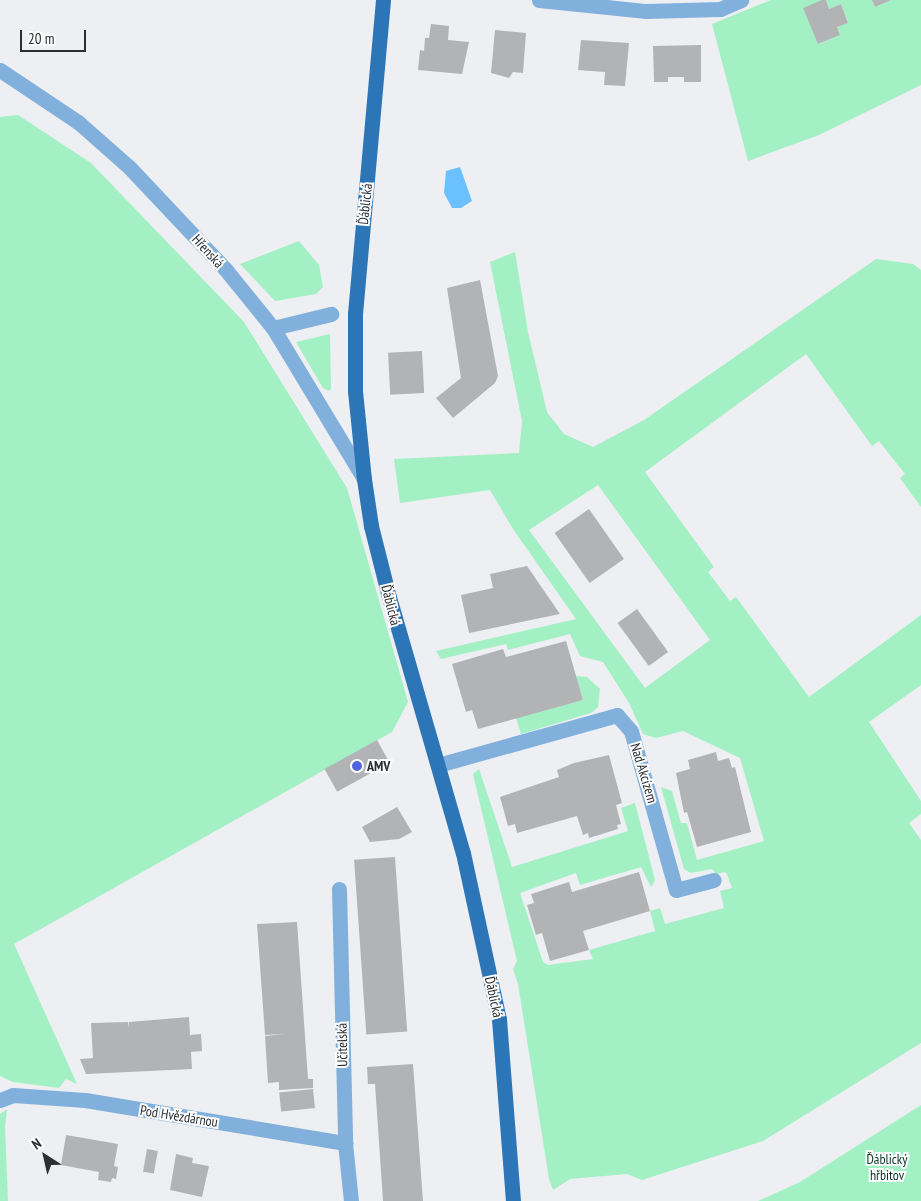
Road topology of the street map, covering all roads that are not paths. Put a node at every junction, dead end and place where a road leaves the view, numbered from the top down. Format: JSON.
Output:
{"nodes":[{"id":1,"x":383,"y":0,"type":"edge"},
{"id":2,"x":539,"y":0,"type":"edge"},
{"id":3,"x":742,"y":0,"type":"edge"},
{"id":4,"x":646,"y":5,"type":"edge"},
{"id":5,"x":0,"y":70,"type":"edge"},
{"id":6,"x":331,"y":314,"type":"dead end"},
{"id":7,"x":273,"y":328,"type":"junction"},
{"id":8,"x":364,"y":479,"type":"junction"},
{"id":9,"x":438,"y":765,"type":"junction"},
{"id":10,"x":714,"y":880,"type":"dead end"},
{"id":11,"x":339,"y":889,"type":"dead end"},
{"id":12,"x":6,"y":1097,"type":"edge"},
{"id":13,"x":345,"y":1143,"type":"junction"},
{"id":14,"x":350,"y":1201,"type":"edge"},
{"id":15,"x":514,"y":1201,"type":"edge"}],
"edges":[{"from":1,"to":8,"type":"main road","name":"Ďáblická"},
{"from":2,"to":4,"type":"street"},
{"from":3,"to":4,"type":"street"},
{"from":5,"to":7,"type":"street","name":"Hřenská"},
{"from":6,"to":7,"type":"street"},
{"from":7,"to":8,"type":"street","name":"Hřenská"},
{"from":8,"to":9,"type":"main road","name":"Ďáblická"},
{"from":9,"to":10,"type":"street","name":"Nad Akcízem"},
{"from":9,"to":15,"type":"main road","name":"Ďáblická"},
{"from":11,"to":13,"type":"street","name":"Učitelská"},
{"from":12,"to":13,"type":"street","name":"Pod Hvězdárnou"},
{"from":13,"to":14,"type":"street","name":"Učitelská"}]}
